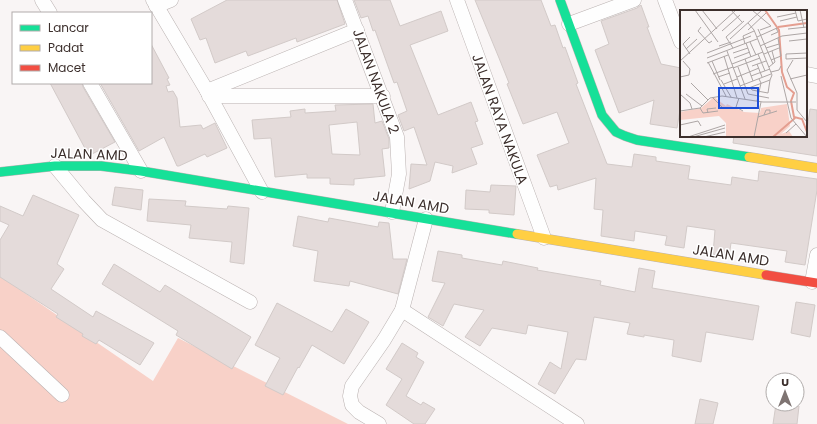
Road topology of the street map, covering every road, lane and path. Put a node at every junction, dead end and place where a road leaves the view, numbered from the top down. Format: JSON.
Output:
{"nodes":[{"id":1,"x":42,"y":0,"type":"edge"},
{"id":2,"x":171,"y":0,"type":"edge"},
{"id":3,"x":345,"y":0,"type":"edge"},
{"id":4,"x":456,"y":0,"type":"edge"},
{"id":5,"x":560,"y":0,"type":"edge"},
{"id":6,"x":634,"y":0,"type":"edge"},
{"id":7,"x":665,"y":0,"type":"edge"},
{"id":8,"x":154,"y":3,"type":"edge"},
{"id":9,"x":49,"y":12,"type":"edge"},
{"id":10,"x":569,"y":24,"type":"junction"},
{"id":11,"x":357,"y":30,"type":"junction"},
{"id":12,"x":680,"y":39,"type":"edge"},
{"id":13,"x":807,"y":74,"type":"edge"},
{"id":14,"x":817,"y":76,"type":"edge"},
{"id":15,"x":91,"y":84,"type":"edge"},
{"id":16,"x":208,"y":93,"type":"junction"},
{"id":17,"x":383,"y":96,"type":"junction"},
{"id":18,"x":55,"y":166,"type":"junction"},
{"id":19,"x":817,"y":168,"type":"edge"},
{"id":20,"x":141,"y":171,"type":"junction"},
{"id":21,"x":0,"y":172,"type":"edge"},
{"id":22,"x":262,"y":192,"type":"junction"},
{"id":23,"x":392,"y":212,"type":"junction"},
{"id":24,"x":426,"y":219,"type":"junction"},
{"id":25,"x":544,"y":238,"type":"junction"},
{"id":26,"x":817,"y":255,"type":"edge"},
{"id":27,"x":814,"y":282,"type":"edge"},
{"id":28,"x":250,"y":302,"type":"dead end"},
{"id":29,"x":402,"y":310,"type":"junction"},
{"id":30,"x":0,"y":337,"type":"edge"},
{"id":31,"x":62,"y":395,"type":"dead end"},
{"id":32,"x":380,"y":424,"type":"edge"},
{"id":33,"x":577,"y":424,"type":"edge"}],
"edges":[{"from":1,"to":9,"type":"street"},
{"from":2,"to":8,"type":"street"},
{"from":3,"to":11,"type":"street","name":"JALAN NAKULA 2"},
{"from":4,"to":25,"type":"street","name":"JALAN RAYA NAKULA"},
{"from":5,"to":10,"type":"street"},
{"from":6,"to":10,"type":"street"},
{"from":7,"to":12,"type":"street"},
{"from":8,"to":16,"type":"street"},
{"from":10,"to":19,"type":"street"},
{"from":11,"to":16,"type":"street"},
{"from":11,"to":17,"type":"street","name":"JALAN NAKULA 2"},
{"from":13,"to":14,"type":"street"},
{"from":15,"to":20,"type":"street"},
{"from":16,"to":17,"type":"street"},
{"from":16,"to":22,"type":"street"},
{"from":17,"to":23,"type":"street","name":"JALAN NAKULA 2"},
{"from":18,"to":20,"type":"street","name":"JALAN AMD"},
{"from":18,"to":21,"type":"street","name":"JALAN AMD"},
{"from":18,"to":28,"type":"street"},
{"from":20,"to":22,"type":"street","name":"JALAN AMD"},
{"from":22,"to":23,"type":"street","name":"JALAN AMD"},
{"from":23,"to":24,"type":"street","name":"JALAN AMD"},
{"from":24,"to":25,"type":"street","name":"JALAN AMD"},
{"from":24,"to":29,"type":"street"},
{"from":25,"to":27,"type":"street","name":"JALAN AMD"},
{"from":26,"to":27,"type":"street"},
{"from":29,"to":32,"type":"street"},
{"from":29,"to":33,"type":"street"},
{"from":30,"to":31,"type":"street"}]}
